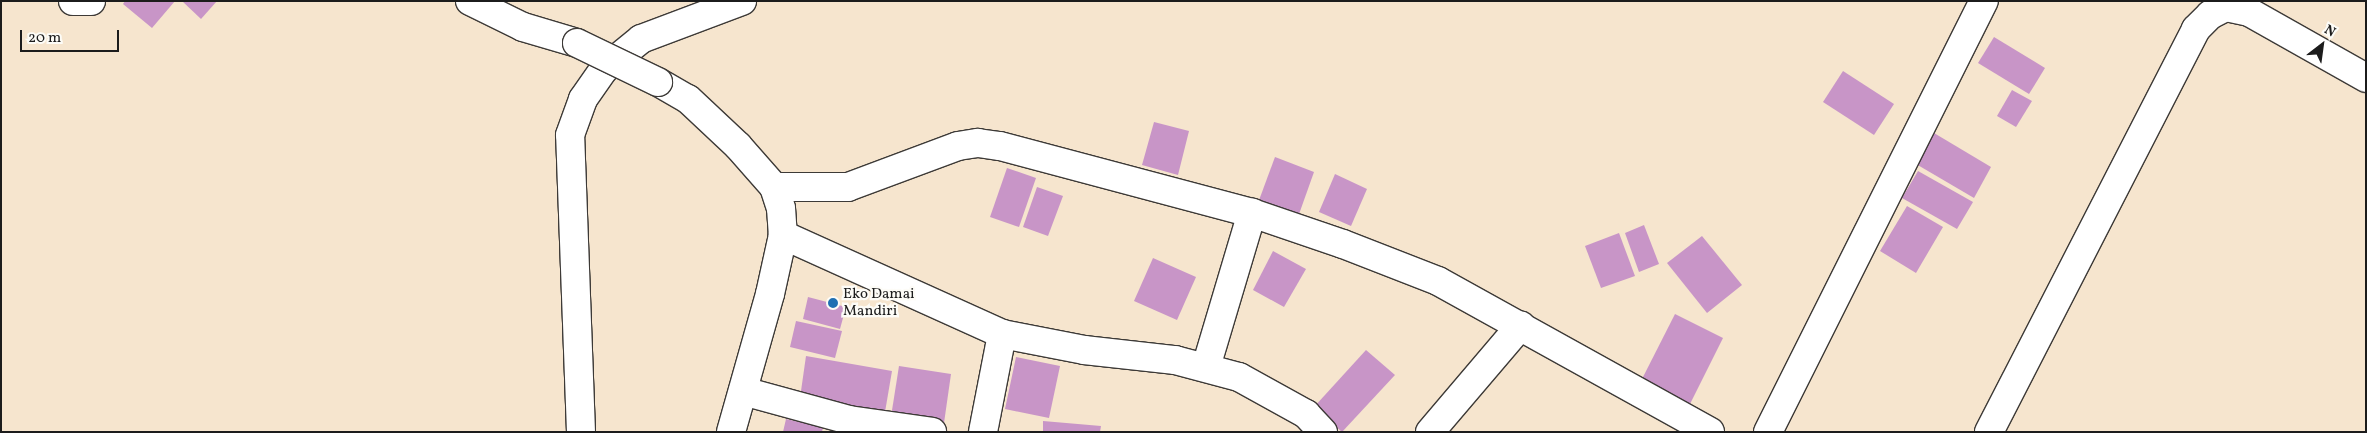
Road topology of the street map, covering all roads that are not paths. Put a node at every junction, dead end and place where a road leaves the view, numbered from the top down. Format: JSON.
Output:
{"nodes":[{"id":1,"x":74,"y":1,"type":"edge"},
{"id":2,"x":91,"y":1,"type":"edge"},
{"id":3,"x":470,"y":1,"type":"edge"},
{"id":4,"x":742,"y":1,"type":"edge"},
{"id":5,"x":1984,"y":1,"type":"edge"},
{"id":6,"x":2366,"y":78,"type":"edge"},
{"id":7,"x":774,"y":187,"type":"junction"},
{"id":8,"x":1252,"y":213,"type":"junction"},
{"id":9,"x":783,"y":235,"type":"junction"},
{"id":10,"x":1521,"y":325,"type":"junction"},
{"id":11,"x":1002,"y":334,"type":"junction"},
{"id":12,"x":1206,"y":367,"type":"junction"},
{"id":13,"x":743,"y":391,"type":"junction"},
{"id":14,"x":848,"y":426,"type":"edge"},
{"id":15,"x":581,"y":432,"type":"edge"},
{"id":16,"x":732,"y":432,"type":"edge"},
{"id":17,"x":932,"y":432,"type":"edge"},
{"id":18,"x":983,"y":432,"type":"edge"},
{"id":19,"x":1323,"y":432,"type":"edge"},
{"id":20,"x":1430,"y":432,"type":"edge"},
{"id":21,"x":1710,"y":432,"type":"edge"},
{"id":22,"x":1768,"y":432,"type":"edge"},
{"id":23,"x":1989,"y":432,"type":"edge"}],
"edges":[{"from":1,"to":2,"type":"street"},
{"from":3,"to":7,"type":"street","bridge":true},
{"from":4,"to":15,"type":"street"},
{"from":5,"to":22,"type":"street"},
{"from":6,"to":23,"type":"street"},
{"from":7,"to":8,"type":"street"},
{"from":7,"to":9,"type":"street"},
{"from":8,"to":10,"type":"street"},
{"from":8,"to":12,"type":"street"},
{"from":9,"to":11,"type":"street"},
{"from":9,"to":13,"type":"street"},
{"from":10,"to":20,"type":"street"},
{"from":10,"to":21,"type":"street"},
{"from":11,"to":12,"type":"street"},
{"from":11,"to":18,"type":"street"},
{"from":12,"to":19,"type":"street"},
{"from":13,"to":14,"type":"street"},
{"from":13,"to":16,"type":"street"},
{"from":14,"to":17,"type":"street"}]}
